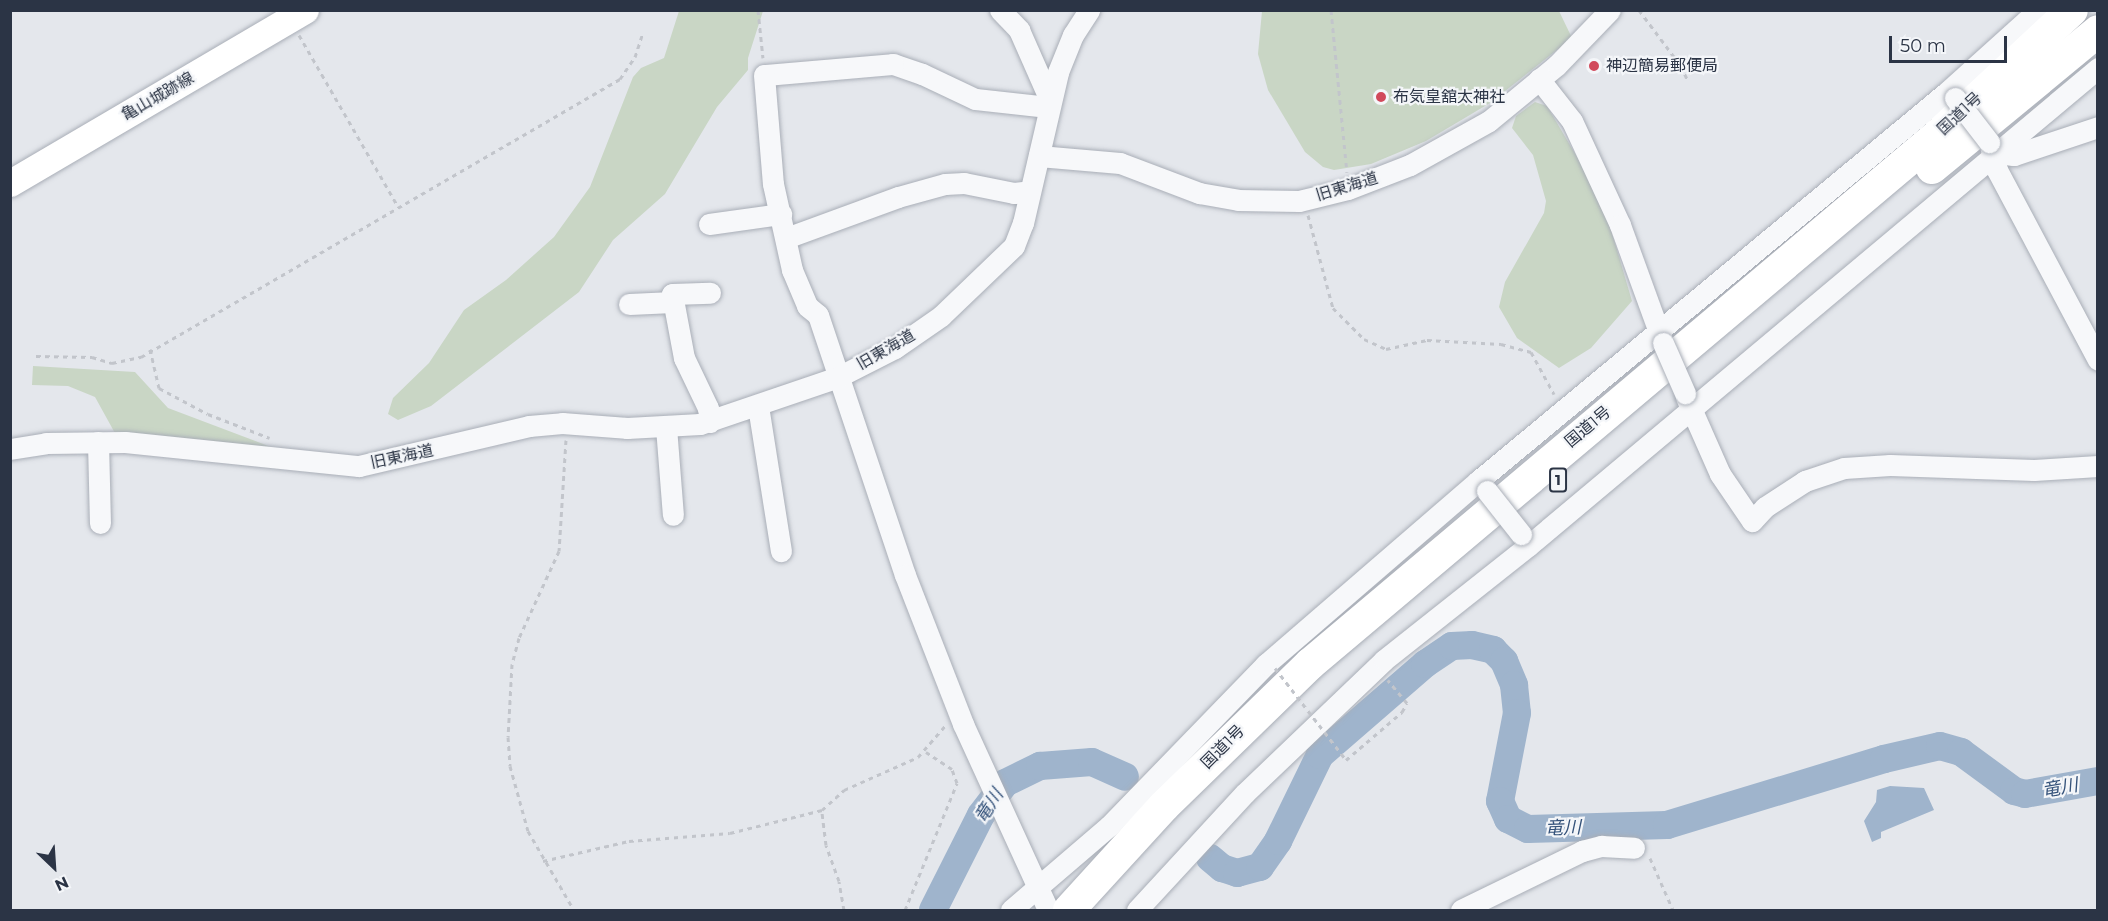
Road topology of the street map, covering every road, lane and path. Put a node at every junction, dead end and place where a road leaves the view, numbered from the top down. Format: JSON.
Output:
{"nodes":[{"id":1,"x":758,"y":10,"type":"edge"},
{"id":2,"x":1000,"y":10,"type":"edge"},
{"id":3,"x":1089,"y":10,"type":"edge"},
{"id":4,"x":1331,"y":10,"type":"edge"},
{"id":5,"x":1610,"y":10,"type":"edge"},
{"id":6,"x":1639,"y":10,"type":"edge"},
{"id":7,"x":2038,"y":10,"type":"edge"},
{"id":8,"x":2072,"y":10,"type":"edge"},
{"id":9,"x":2086,"y":10,"type":"edge"},
{"id":10,"x":297,"y":15,"type":"edge"},
{"id":11,"x":2097,"y":25,"type":"edge"},
{"id":12,"x":2097,"y":31,"type":"edge"},
{"id":13,"x":642,"y":35,"type":"dead end"},
{"id":14,"x":2097,"y":68,"type":"edge"},
{"id":15,"x":764,"y":75,"type":"junction"},
{"id":16,"x":2043,"y":75,"type":"junction"},
{"id":17,"x":1539,"y":79,"type":"junction"},
{"id":18,"x":1688,"y":81,"type":"dead end"},
{"id":19,"x":1951,"y":95,"type":"junction"},
{"id":20,"x":1048,"y":103,"type":"junction"},
{"id":21,"x":2097,"y":126,"type":"edge"},
{"id":22,"x":1938,"y":135,"type":"junction"},
{"id":23,"x":1991,"y":147,"type":"junction"},
{"id":24,"x":1039,"y":156,"type":"junction"},
{"id":25,"x":10,"y":183,"type":"edge"},
{"id":26,"x":1348,"y":189,"type":"junction"},
{"id":27,"x":1030,"y":191,"type":"junction"},
{"id":28,"x":1299,"y":201,"type":"junction"},
{"id":29,"x":397,"y":205,"type":"junction"},
{"id":30,"x":780,"y":214,"type":"junction"},
{"id":31,"x":709,"y":224,"type":"dead end"},
{"id":32,"x":786,"y":238,"type":"junction"},
{"id":33,"x":710,"y":293,"type":"dead end"},
{"id":34,"x":673,"y":302,"type":"junction"},
{"id":35,"x":629,"y":304,"type":"dead end"},
{"id":36,"x":1661,"y":338,"type":"junction"},
{"id":37,"x":150,"y":349,"type":"junction"},
{"id":38,"x":36,"y":356,"type":"dead end"},
{"id":39,"x":2097,"y":360,"type":"edge"},
{"id":40,"x":838,"y":377,"type":"junction"},
{"id":41,"x":1687,"y":401,"type":"junction"},
{"id":42,"x":758,"y":406,"type":"junction"},
{"id":43,"x":1570,"y":406,"type":"junction"},
{"id":44,"x":710,"y":422,"type":"junction"},
{"id":45,"x":568,"y":423,"type":"junction"},
{"id":46,"x":666,"y":427,"type":"junction"},
{"id":47,"x":98,"y":442,"type":"junction"},
{"id":48,"x":280,"y":442,"type":"dead end"},
{"id":49,"x":10,"y":449,"type":"edge"},
{"id":50,"x":2097,"y":466,"type":"edge"},
{"id":51,"x":1483,"y":486,"type":"junction"},
{"id":52,"x":674,"y":515,"type":"dead end"},
{"id":53,"x":100,"y":523,"type":"dead end"},
{"id":54,"x":1524,"y":540,"type":"junction"},
{"id":55,"x":782,"y":551,"type":"dead end"},
{"id":56,"x":1275,"y":668,"type":"dead end"},
{"id":57,"x":1384,"y":676,"type":"dead end"},
{"id":58,"x":959,"y":711,"type":"junction"},
{"id":59,"x":925,"y":751,"type":"junction"},
{"id":60,"x":822,"y":810,"type":"junction"},
{"id":61,"x":1634,"y":848,"type":"joint"},
{"id":62,"x":543,"y":861,"type":"junction"},
{"id":63,"x":1035,"y":887,"type":"junction"},
{"id":64,"x":574,"y":910,"type":"edge"},
{"id":65,"x":844,"y":910,"type":"edge"},
{"id":66,"x":906,"y":910,"type":"edge"},
{"id":67,"x":1011,"y":910,"type":"edge"},
{"id":68,"x":1048,"y":910,"type":"edge"},
{"id":69,"x":1069,"y":910,"type":"edge"},
{"id":70,"x":1098,"y":910,"type":"edge"},
{"id":71,"x":1137,"y":910,"type":"edge"},
{"id":72,"x":1461,"y":910,"type":"edge"},
{"id":73,"x":1673,"y":910,"type":"edge"}],
"edges":[{"from":1,"to":15,"type":"path"},
{"from":2,"to":20,"type":"street"},
{"from":3,"to":20,"type":"street"},
{"from":4,"to":26,"type":"path"},
{"from":5,"to":17,"type":"street","name":"旧東海道"},
{"from":6,"to":18,"type":"path"},
{"from":7,"to":19,"type":"street"},
{"from":8,"to":22,"type":"highway","name":"国道1号","number":"1"},
{"from":9,"to":22,"type":"highway","number":"1"},
{"from":10,"to":25,"type":"main road","name":"亀山城跡線"},
{"from":10,"to":29,"type":"path"},
{"from":11,"to":16,"type":"highway","number":"1"},
{"from":12,"to":16,"type":"highway","name":"国道1号","number":"1"},
{"from":13,"to":29,"type":"path"},
{"from":14,"to":23,"type":"street"},
{"from":15,"to":20,"type":"street"},
{"from":15,"to":30,"type":"street"},
{"from":16,"to":70,"type":"highway","name":"国道1号","number":"1"},
{"from":17,"to":26,"type":"street","name":"旧東海道"},
{"from":17,"to":36,"type":"street"},
{"from":19,"to":23,"type":"street","bridge":true},
{"from":19,"to":36,"type":"street"},
{"from":20,"to":24,"type":"street"},
{"from":21,"to":23,"type":"street"},
{"from":22,"to":69,"type":"highway","name":"国道1号","number":"1"},
{"from":23,"to":39,"type":"street"},
{"from":23,"to":41,"type":"street"},
{"from":24,"to":27,"type":"street","name":"旧東海道"},
{"from":24,"to":28,"type":"street","name":"旧東海道"},
{"from":26,"to":28,"type":"street","name":"旧東海道"},
{"from":27,"to":32,"type":"street"},
{"from":27,"to":40,"type":"street","name":"旧東海道"},
{"from":28,"to":43,"type":"path"},
{"from":29,"to":37,"type":"path"},
{"from":30,"to":31,"type":"street"},
{"from":30,"to":32,"type":"street"},
{"from":32,"to":40,"type":"street"},
{"from":33,"to":34,"type":"street"},
{"from":34,"to":35,"type":"street"},
{"from":34,"to":44,"type":"street"},
{"from":36,"to":41,"type":"street","bridge":true},
{"from":36,"to":43,"type":"street"},
{"from":37,"to":38,"type":"path"},
{"from":37,"to":48,"type":"path"},
{"from":40,"to":42,"type":"street","name":"旧東海道"},
{"from":40,"to":58,"type":"street"},
{"from":41,"to":50,"type":"street"},
{"from":41,"to":54,"type":"street"},
{"from":42,"to":44,"type":"street","name":"旧東海道"},
{"from":42,"to":55,"type":"street"},
{"from":43,"to":51,"type":"street"},
{"from":44,"to":46,"type":"street","name":"旧東海道"},
{"from":45,"to":46,"type":"street","name":"旧東海道"},
{"from":45,"to":47,"type":"street","name":"旧東海道"},
{"from":45,"to":62,"type":"path"},
{"from":46,"to":52,"type":"street"},
{"from":47,"to":49,"type":"street","name":"旧東海道"},
{"from":47,"to":53,"type":"street"},
{"from":51,"to":54,"type":"street","bridge":true},
{"from":51,"to":63,"type":"street"},
{"from":54,"to":71,"type":"street"},
{"from":56,"to":57,"type":"path","bridge":true},
{"from":58,"to":59,"type":"path"},
{"from":58,"to":63,"type":"street"},
{"from":59,"to":60,"type":"path"},
{"from":59,"to":66,"type":"path"},
{"from":60,"to":62,"type":"path"},
{"from":60,"to":65,"type":"path"},
{"from":61,"to":72,"type":"street"},
{"from":61,"to":73,"type":"path"},
{"from":62,"to":64,"type":"path"},
{"from":63,"to":67,"type":"street"},
{"from":63,"to":68,"type":"street"}]}
